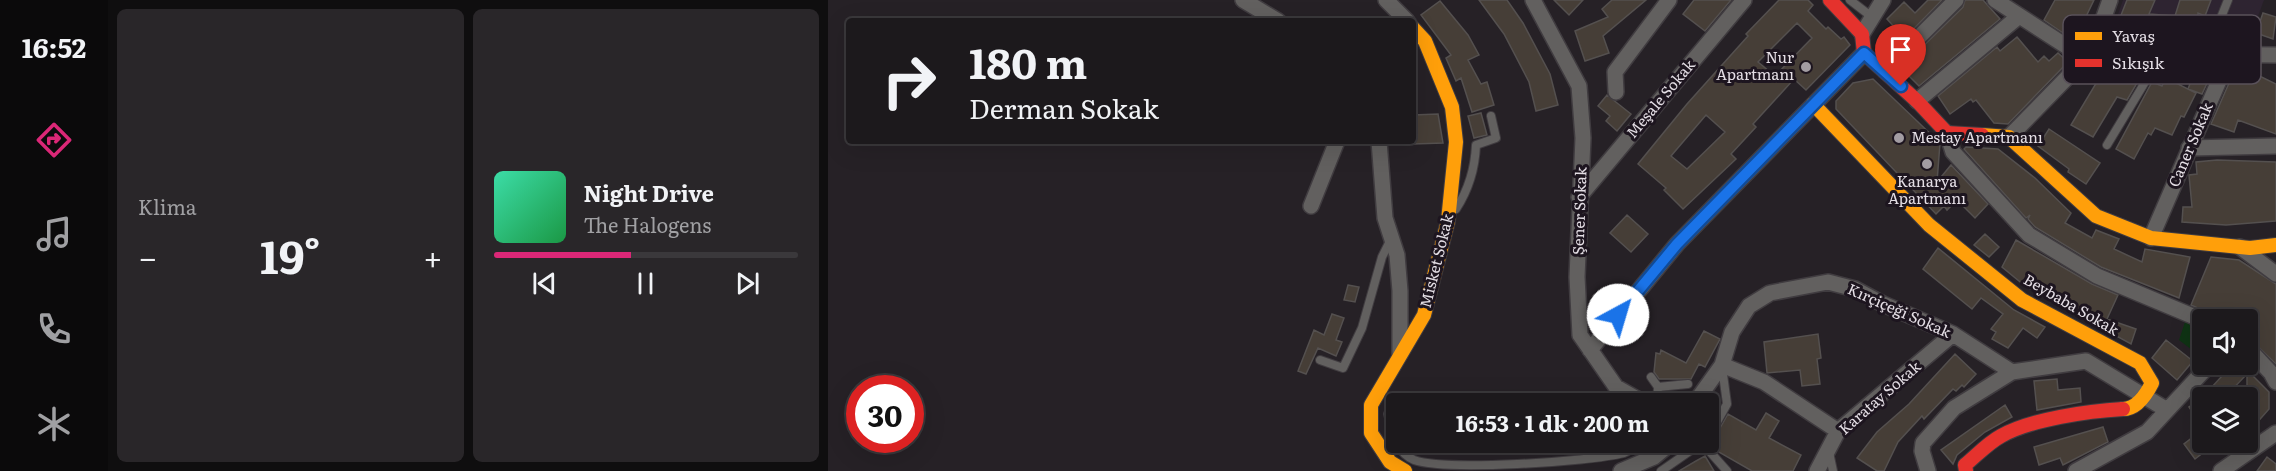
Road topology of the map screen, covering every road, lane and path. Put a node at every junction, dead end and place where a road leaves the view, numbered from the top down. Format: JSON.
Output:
{"nodes":[{"id":1,"x":1242,"y":0,"type":"edge"},
{"id":2,"x":1386,"y":0,"type":"edge"},
{"id":3,"x":1533,"y":0,"type":"edge"},
{"id":4,"x":1669,"y":0,"type":"edge"},
{"id":5,"x":1744,"y":0,"type":"edge"},
{"id":6,"x":1830,"y":0,"type":"edge"},
{"id":7,"x":1850,"y":0,"type":"edge"},
{"id":8,"x":1882,"y":0,"type":"edge"},
{"id":9,"x":1956,"y":0,"type":"edge"},
{"id":10,"x":1995,"y":0,"type":"edge"},
{"id":11,"x":2110,"y":0,"type":"edge"},
{"id":12,"x":2228,"y":0,"type":"edge"},
{"id":13,"x":2105,"y":15,"type":"edge"},
{"id":14,"x":2222,"y":15,"type":"edge"},
{"id":15,"x":1872,"y":17,"type":"junction"},
{"id":16,"x":2018,"y":17,"type":"junction"},
{"id":17,"x":1273,"y":18,"type":"edge"},
{"id":18,"x":1404,"y":18,"type":"edge"},
{"id":19,"x":1416,"y":31,"type":"edge"},
{"id":20,"x":1862,"y":34,"type":"junction"},
{"id":21,"x":2063,"y":44,"type":"edge"},
{"id":22,"x":1864,"y":53,"type":"junction"},
{"id":23,"x":2261,"y":54,"type":"edge"},
{"id":24,"x":2276,"y":55,"type":"edge"},
{"id":25,"x":1885,"y":71,"type":"junction"},
{"id":26,"x":2063,"y":82,"type":"edge"},
{"id":27,"x":2144,"y":84,"type":"edge"},
{"id":28,"x":2217,"y":84,"type":"edge"},
{"id":29,"x":1616,"y":92,"type":"dead end"},
{"id":30,"x":1917,"y":101,"type":"junction"},
{"id":31,"x":1813,"y":104,"type":"junction"},
{"id":32,"x":1491,"y":116,"type":"dead end"},
{"id":33,"x":1947,"y":133,"type":"junction"},
{"id":34,"x":2009,"y":137,"type":"junction"},
{"id":35,"x":1336,"y":144,"type":"edge"},
{"id":36,"x":1379,"y":144,"type":"edge"},
{"id":37,"x":2107,"y":145,"type":"dead end"},
{"id":38,"x":2276,"y":146,"type":"edge"},
{"id":39,"x":2189,"y":148,"type":"junction"},
{"id":40,"x":1579,"y":197,"type":"junction"},
{"id":41,"x":1311,"y":206,"type":"dead end"},
{"id":42,"x":1449,"y":221,"type":"junction"},
{"id":43,"x":2151,"y":237,"type":"junction"},
{"id":44,"x":1392,"y":239,"type":"junction"},
{"id":45,"x":2276,"y":245,"type":"edge"},
{"id":46,"x":2240,"y":247,"type":"junction"},
{"id":47,"x":2276,"y":274,"type":"edge"},
{"id":48,"x":2192,"y":316,"type":"edge"},
{"id":49,"x":1953,"y":334,"type":"junction"},
{"id":50,"x":1590,"y":350,"type":"junction"},
{"id":51,"x":1400,"y":354,"type":"junction"},
{"id":52,"x":2258,"y":359,"type":"edge"},
{"id":53,"x":1320,"y":360,"type":"dead end"},
{"id":54,"x":1722,"y":365,"type":"junction"},
{"id":55,"x":2012,"y":372,"type":"junction"},
{"id":56,"x":2200,"y":375,"type":"edge"},
{"id":57,"x":1651,"y":377,"type":"dead end"},
{"id":58,"x":2276,"y":382,"type":"edge"},
{"id":59,"x":1688,"y":384,"type":"dead end"},
{"id":60,"x":1658,"y":387,"type":"junction"},
{"id":61,"x":1627,"y":393,"type":"edge"},
{"id":62,"x":1658,"y":393,"type":"edge"},
{"id":63,"x":1703,"y":393,"type":"edge"},
{"id":64,"x":2145,"y":396,"type":"junction"},
{"id":65,"x":2167,"y":410,"type":"junction"},
{"id":66,"x":1719,"y":417,"type":"edge"},
{"id":67,"x":2276,"y":418,"type":"edge"},
{"id":68,"x":1838,"y":430,"type":"junction"},
{"id":69,"x":2274,"y":434,"type":"edge"},
{"id":70,"x":1829,"y":452,"type":"junction"},
{"id":71,"x":1406,"y":453,"type":"edge"},
{"id":72,"x":1621,"y":453,"type":"edge"},
{"id":73,"x":1659,"y":453,"type":"edge"},
{"id":74,"x":1687,"y":453,"type":"edge"},
{"id":75,"x":1714,"y":453,"type":"edge"},
{"id":76,"x":1405,"y":471,"type":"edge"},
{"id":77,"x":1621,"y":471,"type":"edge"},
{"id":78,"x":1661,"y":471,"type":"edge"},
{"id":79,"x":1727,"y":471,"type":"edge"},
{"id":80,"x":1817,"y":471,"type":"edge"},
{"id":81,"x":1833,"y":471,"type":"edge"},
{"id":82,"x":1928,"y":471,"type":"edge"},
{"id":83,"x":1966,"y":471,"type":"edge"},
{"id":84,"x":2076,"y":471,"type":"edge"},
{"id":85,"x":2221,"y":471,"type":"edge"}],
"edges":[{"from":1,"to":17,"type":"street"},
{"from":2,"to":18,"type":"street"},
{"from":3,"to":40,"type":"street","name":"Şener Sokak"},
{"from":4,"to":29,"type":"street"},
{"from":5,"to":40,"type":"street","name":"Meşale Sokak"},
{"from":6,"to":20,"type":"street"},
{"from":7,"to":15,"type":"lane"},
{"from":8,"to":15,"type":"street"},
{"from":9,"to":25,"type":"street"},
{"from":10,"to":16,"type":"street"},
{"from":11,"to":13,"type":"street"},
{"from":12,"to":14,"type":"lane"},
{"from":15,"to":20,"type":"street"},
{"from":16,"to":21,"type":"street"},
{"from":16,"to":30,"type":"street"},
{"from":19,"to":42,"type":"street","name":"Misket Sokak"},
{"from":20,"to":22,"type":"street"},
{"from":22,"to":25,"type":"street"},
{"from":22,"to":31,"type":"street"},
{"from":23,"to":24,"type":"street"},
{"from":25,"to":30,"type":"street"},
{"from":26,"to":34,"type":"street"},
{"from":27,"to":37,"type":"lane"},
{"from":28,"to":39,"type":"street","name":"Caner Sokak"},
{"from":30,"to":33,"type":"street"},
{"from":31,"to":50,"type":"street"},
{"from":31,"to":64,"type":"street","name":"Beybaba Sokak"},
{"from":32,"to":42,"type":"lane"},
{"from":33,"to":34,"type":"street"},
{"from":33,"to":48,"type":"street"},
{"from":34,"to":43,"type":"street"},
{"from":35,"to":41,"type":"street"},
{"from":36,"to":44,"type":"street"},
{"from":38,"to":39,"type":"street"},
{"from":39,"to":43,"type":"street","name":"Caner Sokak"},
{"from":40,"to":50,"type":"street","name":"Şener Sokak"},
{"from":42,"to":51,"type":"street","name":"Misket Sokak"},
{"from":43,"to":46,"type":"street"},
{"from":44,"to":51,"type":"street"},
{"from":44,"to":53,"type":"lane"},
{"from":45,"to":46,"type":"street"},
{"from":46,"to":47,"type":"street"},
{"from":49,"to":54,"type":"street","name":"Kırçiçeği Sokak"},
{"from":49,"to":55,"type":"street","name":"Kırçiçeği Sokak"},
{"from":49,"to":68,"type":"street","name":"Karatay Sokak"},
{"from":50,"to":61,"type":"street","name":"Şener Sokak"},
{"from":51,"to":76,"type":"street"},
{"from":52,"to":58,"type":"street"},
{"from":54,"to":63,"type":"street","name":"Kırçiçeği Sokak"},
{"from":54,"to":66,"type":"lane"},
{"from":54,"to":68,"type":"street"},
{"from":55,"to":64,"type":"street"},
{"from":55,"to":82,"type":"street"},
{"from":56,"to":65,"type":"street"},
{"from":57,"to":60,"type":"lane"},
{"from":59,"to":60,"type":"lane"},
{"from":60,"to":62,"type":"lane"},
{"from":64,"to":65,"type":"street"},
{"from":64,"to":83,"type":"street"},
{"from":65,"to":84,"type":"street"},
{"from":67,"to":69,"type":"street"},
{"from":68,"to":70,"type":"street","name":"Karatay Sokak"},
{"from":69,"to":85,"type":"street"},
{"from":70,"to":80,"type":"street","name":"Karatay Sokak"},
{"from":70,"to":81,"type":"lane"},
{"from":71,"to":72,"type":"lane"},
{"from":73,"to":77,"type":"street"},
{"from":74,"to":78,"type":"lane"},
{"from":75,"to":79,"type":"lane"}]}
